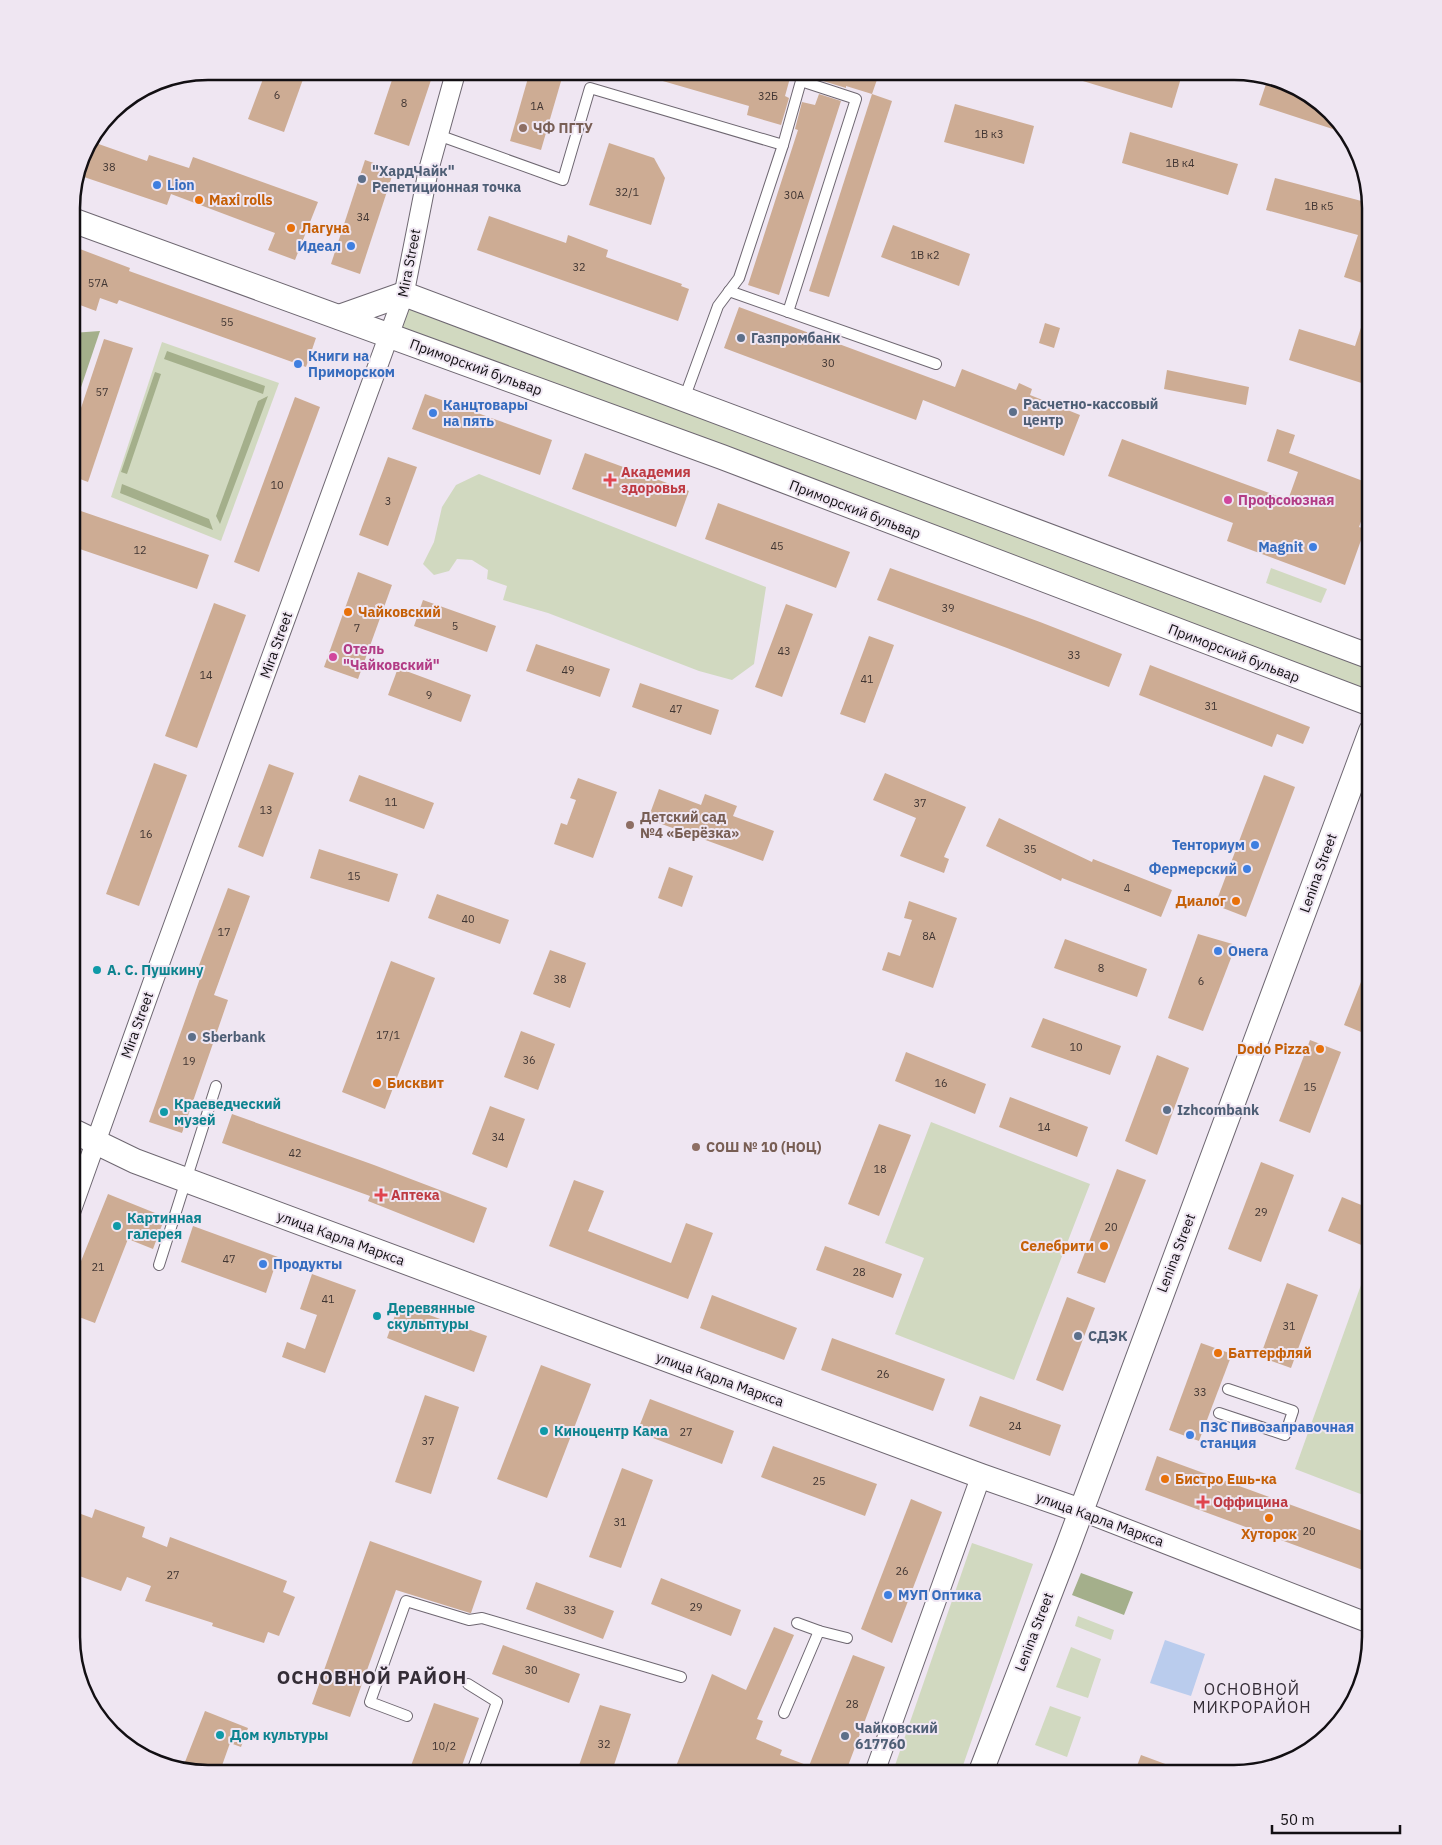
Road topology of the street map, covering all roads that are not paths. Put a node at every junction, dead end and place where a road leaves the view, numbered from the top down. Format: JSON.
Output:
{"nodes":[{"id":1,"x":453,"y":80,"type":"edge"},
{"id":2,"x":438,"y":135,"type":"junction"},
{"id":3,"x":783,"y":145,"type":"junction"},
{"id":4,"x":80,"y":223,"type":"edge"},
{"id":5,"x":729,"y":291,"type":"junction"},
{"id":6,"x":404,"y":294,"type":"junction"},
{"id":7,"x":788,"y":312,"type":"junction"},
{"id":8,"x":339,"y":317,"type":"junction"},
{"id":9,"x":390,"y":335,"type":"junction"},
{"id":10,"x":936,"y":364,"type":"dead end"},
{"id":11,"x":684,"y":399,"type":"junction"},
{"id":12,"x":1362,"y":654,"type":"edge"},
{"id":13,"x":1362,"y":701,"type":"edge"},
{"id":14,"x":1362,"y":755,"type":"edge"},
{"id":15,"x":216,"y":1086,"type":"dead end"},
{"id":16,"x":80,"y":1135,"type":"edge"},
{"id":17,"x":96,"y":1143,"type":"junction"},
{"id":18,"x":186,"y":1180,"type":"junction"},
{"id":19,"x":80,"y":1187,"type":"edge"},
{"id":20,"x":159,"y":1265,"type":"dead end"},
{"id":21,"x":1228,"y":1390,"type":"dead end"},
{"id":22,"x":1219,"y":1413,"type":"dead end"},
{"id":23,"x":981,"y":1476,"type":"junction"},
{"id":24,"x":1081,"y":1511,"type":"junction"},
{"id":25,"x":1362,"y":1620,"type":"edge"},
{"id":26,"x":797,"y":1623,"type":"dead end"},
{"id":27,"x":819,"y":1630,"type":"junction"},
{"id":28,"x":847,"y":1638,"type":"dead end"},
{"id":29,"x":681,"y":1677,"type":"dead end"},
{"id":30,"x":468,"y":1684,"type":"dead end"},
{"id":31,"x":784,"y":1713,"type":"dead end"},
{"id":32,"x":407,"y":1716,"type":"dead end"},
{"id":33,"x":474,"y":1765,"type":"edge"},
{"id":34,"x":877,"y":1765,"type":"edge"},
{"id":35,"x":983,"y":1765,"type":"edge"}],
"edges":[{"from":1,"to":2,"type":"street","name":"Mira Street"},
{"from":2,"to":3,"type":"lane"},
{"from":2,"to":6,"type":"street","name":"Mira Street"},
{"from":3,"to":5,"type":"lane"},
{"from":3,"to":7,"type":"lane"},
{"from":4,"to":8,"type":"street","name":"Приморский бульвар"},
{"from":5,"to":7,"type":"lane"},
{"from":5,"to":11,"type":"lane"},
{"from":6,"to":8,"type":"street"},
{"from":6,"to":9,"type":"street","name":"Mira Street"},
{"from":6,"to":11,"type":"street"},
{"from":7,"to":10,"type":"lane"},
{"from":8,"to":9,"type":"street","name":"Приморский бульвар"},
{"from":9,"to":13,"type":"street","name":"Приморский бульвар"},
{"from":9,"to":17,"type":"street","name":"Mira Street"},
{"from":11,"to":12,"type":"street"},
{"from":14,"to":24,"type":"street","name":"Lenina Street"},
{"from":15,"to":18,"type":"lane"},
{"from":16,"to":17,"type":"street","name":"улица Карла Маркса"},
{"from":17,"to":18,"type":"street","name":"улица Карла Маркса"},
{"from":17,"to":19,"type":"street","name":"Mira Street"},
{"from":18,"to":20,"type":"lane"},
{"from":18,"to":23,"type":"street","name":"улица Карла Маркса"},
{"from":21,"to":22,"type":"lane"},
{"from":23,"to":24,"type":"street","name":"улица Карла Маркса"},
{"from":23,"to":34,"type":"street"},
{"from":24,"to":25,"type":"street","name":"улица Карла Маркса"},
{"from":24,"to":35,"type":"street","name":"Lenina Street"},
{"from":26,"to":27,"type":"lane"},
{"from":27,"to":28,"type":"lane"},
{"from":27,"to":31,"type":"lane"},
{"from":29,"to":32,"type":"lane"},
{"from":30,"to":33,"type":"lane"}]}
